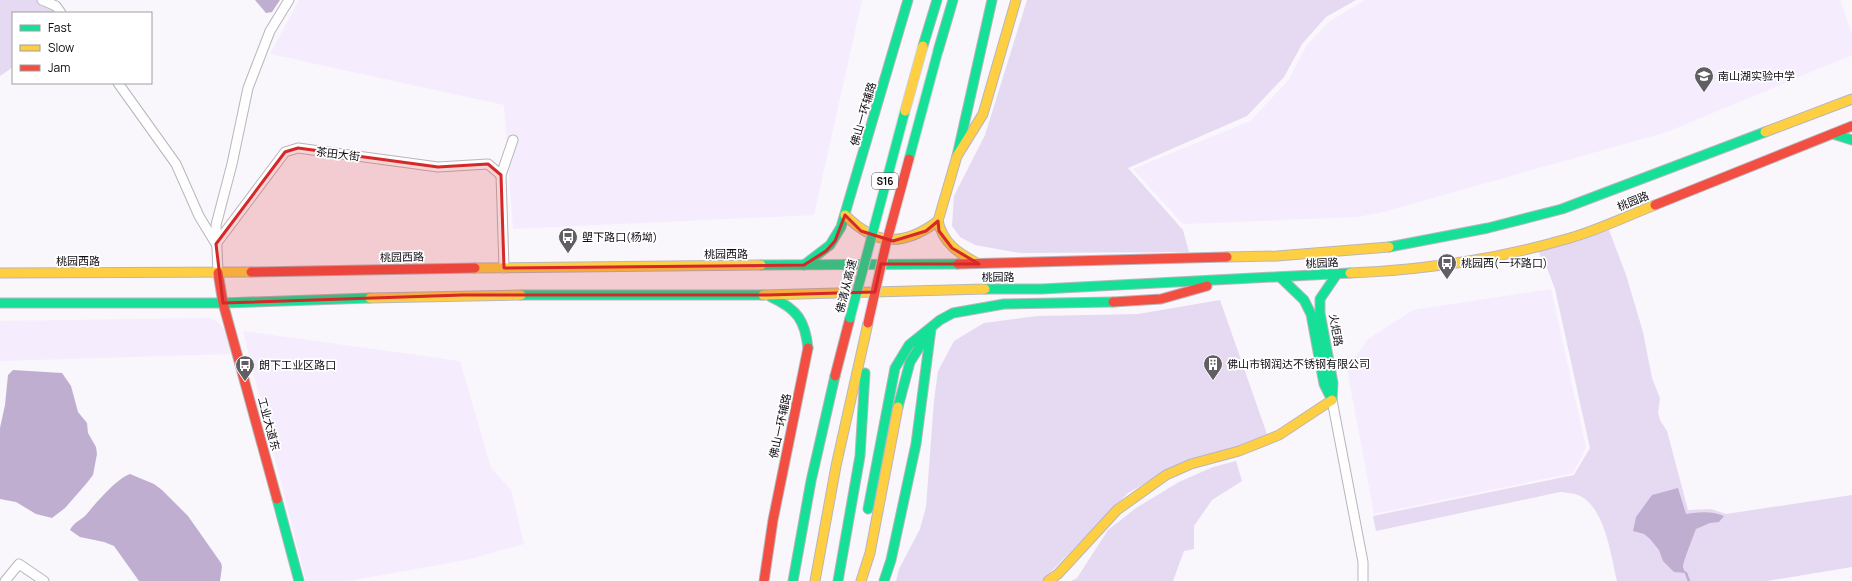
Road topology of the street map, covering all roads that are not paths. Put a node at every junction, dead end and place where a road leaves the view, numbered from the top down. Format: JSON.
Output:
{"nodes":[{"id":1,"x":42,"y":0,"type":"edge"},
{"id":2,"x":289,"y":0,"type":"edge"},
{"id":3,"x":908,"y":0,"type":"edge"},
{"id":4,"x":932,"y":0,"type":"edge"},
{"id":5,"x":937,"y":0,"type":"edge"},
{"id":6,"x":953,"y":0,"type":"edge"},
{"id":7,"x":992,"y":0,"type":"edge"},
{"id":8,"x":1016,"y":0,"type":"edge"},
{"id":9,"x":60,"y":12,"type":"edge"},
{"id":10,"x":927,"y":30,"type":"junction"},
{"id":11,"x":119,"y":84,"type":"edge"},
{"id":12,"x":1852,"y":99,"type":"edge"},
{"id":13,"x":1852,"y":126,"type":"edge"},
{"id":14,"x":1833,"y":134,"type":"junction"},
{"id":15,"x":513,"y":140,"type":"dead end"},
{"id":16,"x":1852,"y":140,"type":"edge"},
{"id":17,"x":957,"y":156,"type":"junction"},
{"id":18,"x":501,"y":175,"type":"junction"},
{"id":19,"x":846,"y":215,"type":"junction"},
{"id":20,"x":938,"y":221,"type":"junction"},
{"id":21,"x":216,"y":244,"type":"junction"},
{"id":22,"x":979,"y":264,"type":"junction"},
{"id":23,"x":804,"y":265,"type":"junction"},
{"id":24,"x":504,"y":268,"type":"junction"},
{"id":25,"x":0,"y":273,"type":"edge"},
{"id":26,"x":218,"y":273,"type":"junction"},
{"id":27,"x":1337,"y":274,"type":"junction"},
{"id":28,"x":1280,"y":277,"type":"junction"},
{"id":29,"x":1229,"y":280,"type":"junction"},
{"id":30,"x":768,"y":295,"type":"junction"},
{"id":31,"x":0,"y":303,"type":"edge"},
{"id":32,"x":224,"y":303,"type":"junction"},
{"id":33,"x":868,"y":324,"type":"junction"},
{"id":34,"x":931,"y":329,"type":"junction"},
{"id":35,"x":1332,"y":400,"type":"junction"},
{"id":36,"x":867,"y":513,"type":"dead end"},
{"id":37,"x":863,"y":538,"type":"dead end"},
{"id":38,"x":5,"y":581,"type":"edge"},
{"id":39,"x":44,"y":581,"type":"edge"},
{"id":40,"x":299,"y":581,"type":"edge"},
{"id":41,"x":764,"y":581,"type":"edge"},
{"id":42,"x":793,"y":581,"type":"edge"},
{"id":43,"x":815,"y":581,"type":"edge"},
{"id":44,"x":838,"y":581,"type":"edge"},
{"id":45,"x":856,"y":581,"type":"edge"},
{"id":46,"x":861,"y":581,"type":"edge"},
{"id":47,"x":884,"y":581,"type":"edge"},
{"id":48,"x":1048,"y":581,"type":"edge"},
{"id":49,"x":1363,"y":581,"type":"edge"}],
"edges":[{"from":1,"to":9,"type":"street"},
{"from":2,"to":21,"type":"street"},
{"from":3,"to":19,"type":"main road","name":"佛山一环辅路"},
{"from":4,"to":10,"type":"main road"},
{"from":5,"to":10,"type":"main road","name":"佛清从高速","number":"S16"},
{"from":6,"to":33,"type":"main road","number":"S16","bridge":true},
{"from":7,"to":17,"type":"main road"},
{"from":8,"to":17,"type":"main road"},
{"from":10,"to":42,"type":"main road","name":"佛清从高速","number":"S16","bridge":true},
{"from":11,"to":21,"type":"street"},
{"from":12,"to":22,"type":"main road","name":"桃园路"},
{"from":13,"to":14,"type":"main road","name":"桃园路"},
{"from":14,"to":16,"type":"main road"},
{"from":14,"to":27,"type":"main road","name":"桃园路"},
{"from":15,"to":18,"type":"street"},
{"from":17,"to":20,"type":"main road"},
{"from":18,"to":21,"type":"street","name":"茶田大街"},
{"from":18,"to":24,"type":"street"},
{"from":19,"to":20,"type":"main road"},
{"from":19,"to":23,"type":"main road","name":"佛山一环辅路"},
{"from":20,"to":22,"type":"main road"},
{"from":21,"to":26,"type":"street"},
{"from":22,"to":23,"type":"main road","name":"桃园路"},
{"from":23,"to":24,"type":"main road","name":"桃园西路"},
{"from":24,"to":26,"type":"main road","name":"桃园西路"},
{"from":25,"to":26,"type":"main road","name":"桃园西路"},
{"from":26,"to":32,"type":"main road","name":"工业大道东"},
{"from":27,"to":28,"type":"main road","name":"桃园路"},
{"from":27,"to":35,"type":"main road","name":"火炬路"},
{"from":28,"to":29,"type":"main road","name":"桃园路"},
{"from":28,"to":35,"type":"main road","name":"火炬路"},
{"from":29,"to":30,"type":"main road","name":"桃园路"},
{"from":29,"to":34,"type":"main road"},
{"from":30,"to":32,"type":"main road"},
{"from":30,"to":41,"type":"main road","name":"佛山一环辅路"},
{"from":31,"to":32,"type":"main road"},
{"from":32,"to":40,"type":"main road","name":"工业大道东"},
{"from":33,"to":43,"type":"main road","number":"S16"},
{"from":33,"to":44,"type":"main road"},
{"from":34,"to":36,"type":"main road"},
{"from":34,"to":46,"type":"main road"},
{"from":34,"to":47,"type":"main road"},
{"from":35,"to":48,"type":"main road"},
{"from":35,"to":49,"type":"street"},
{"from":37,"to":45,"type":"main road"},
{"from":38,"to":39,"type":"street"}]}
